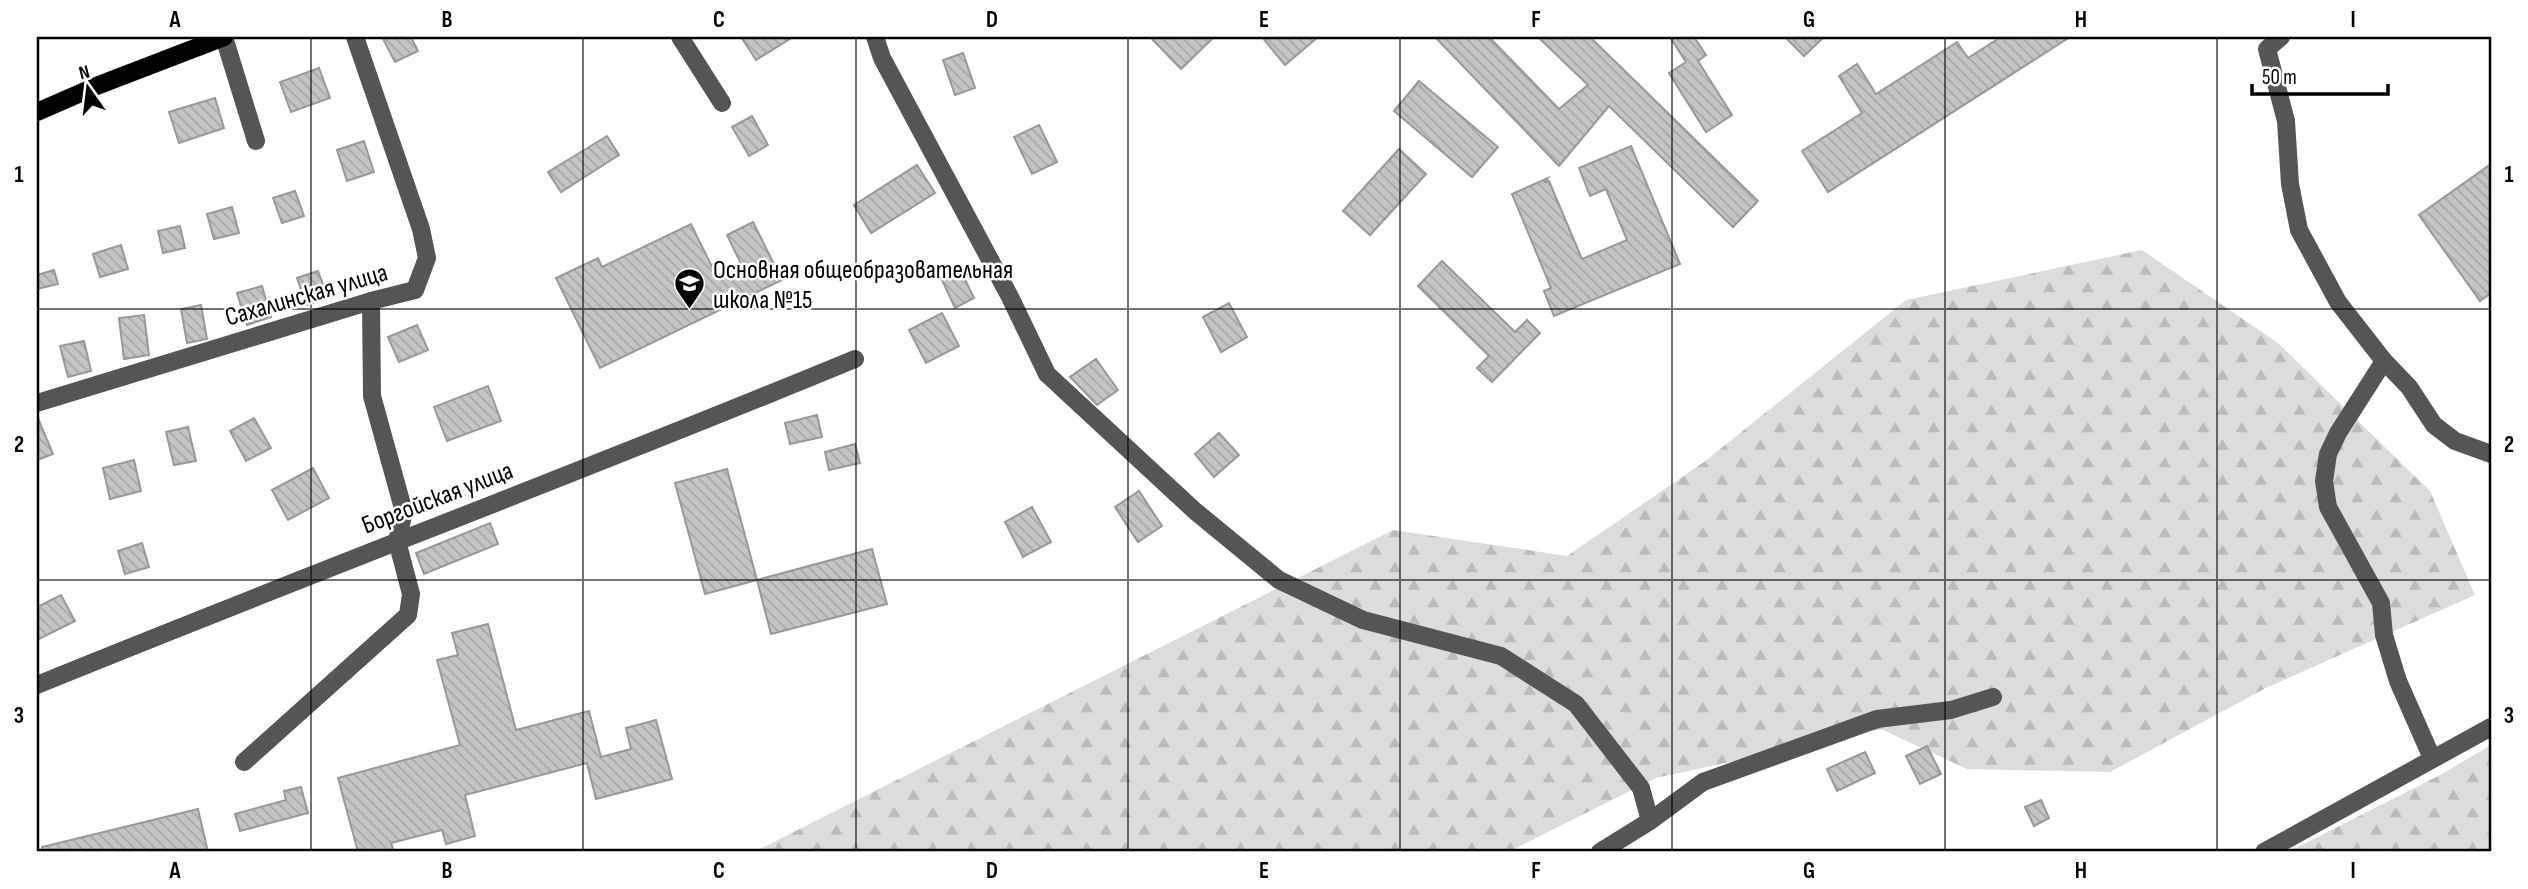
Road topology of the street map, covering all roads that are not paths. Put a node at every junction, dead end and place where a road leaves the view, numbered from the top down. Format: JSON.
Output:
{"nodes":[{"id":1,"x":224,"y":37,"type":"edge"},
{"id":2,"x":355,"y":37,"type":"edge"},
{"id":3,"x":680,"y":37,"type":"edge"},
{"id":4,"x":875,"y":37,"type":"edge"},
{"id":5,"x":2281,"y":37,"type":"edge"},
{"id":6,"x":722,"y":103,"type":"dead end"},
{"id":7,"x":37,"y":112,"type":"edge"},
{"id":8,"x":256,"y":141,"type":"dead end"},
{"id":9,"x":371,"y":301,"type":"junction"},
{"id":10,"x":855,"y":359,"type":"dead end"},
{"id":11,"x":2384,"y":361,"type":"junction"},
{"id":12,"x":37,"y":403,"type":"edge"},
{"id":13,"x":2491,"y":454,"type":"edge"},
{"id":14,"x":397,"y":541,"type":"junction"},
{"id":15,"x":37,"y":685,"type":"edge"},
{"id":16,"x":1993,"y":697,"type":"dead end"},
{"id":17,"x":2491,"y":727,"type":"edge"},
{"id":18,"x":2432,"y":758,"type":"junction"},
{"id":19,"x":244,"y":762,"type":"dead end"},
{"id":20,"x":1650,"y":821,"type":"junction"},
{"id":21,"x":1601,"y":852,"type":"edge"},
{"id":22,"x":2264,"y":852,"type":"edge"}],
"edges":[{"from":1,"to":7,"type":"main road"},
{"from":1,"to":8,"type":"street"},
{"from":2,"to":9,"type":"street","name":"Сахалинская улица"},
{"from":3,"to":6,"type":"street"},
{"from":4,"to":20,"type":"street"},
{"from":5,"to":11,"type":"street"},
{"from":9,"to":12,"type":"street","name":"Сахалинская улица"},
{"from":9,"to":14,"type":"street"},
{"from":10,"to":14,"type":"street","name":"Боргойская улица"},
{"from":11,"to":13,"type":"street"},
{"from":11,"to":18,"type":"street"},
{"from":14,"to":15,"type":"street","name":"Боргойская улица"},
{"from":14,"to":19,"type":"street"},
{"from":16,"to":20,"type":"street"},
{"from":17,"to":18,"type":"street"},
{"from":18,"to":22,"type":"street"},
{"from":20,"to":21,"type":"street"}]}
